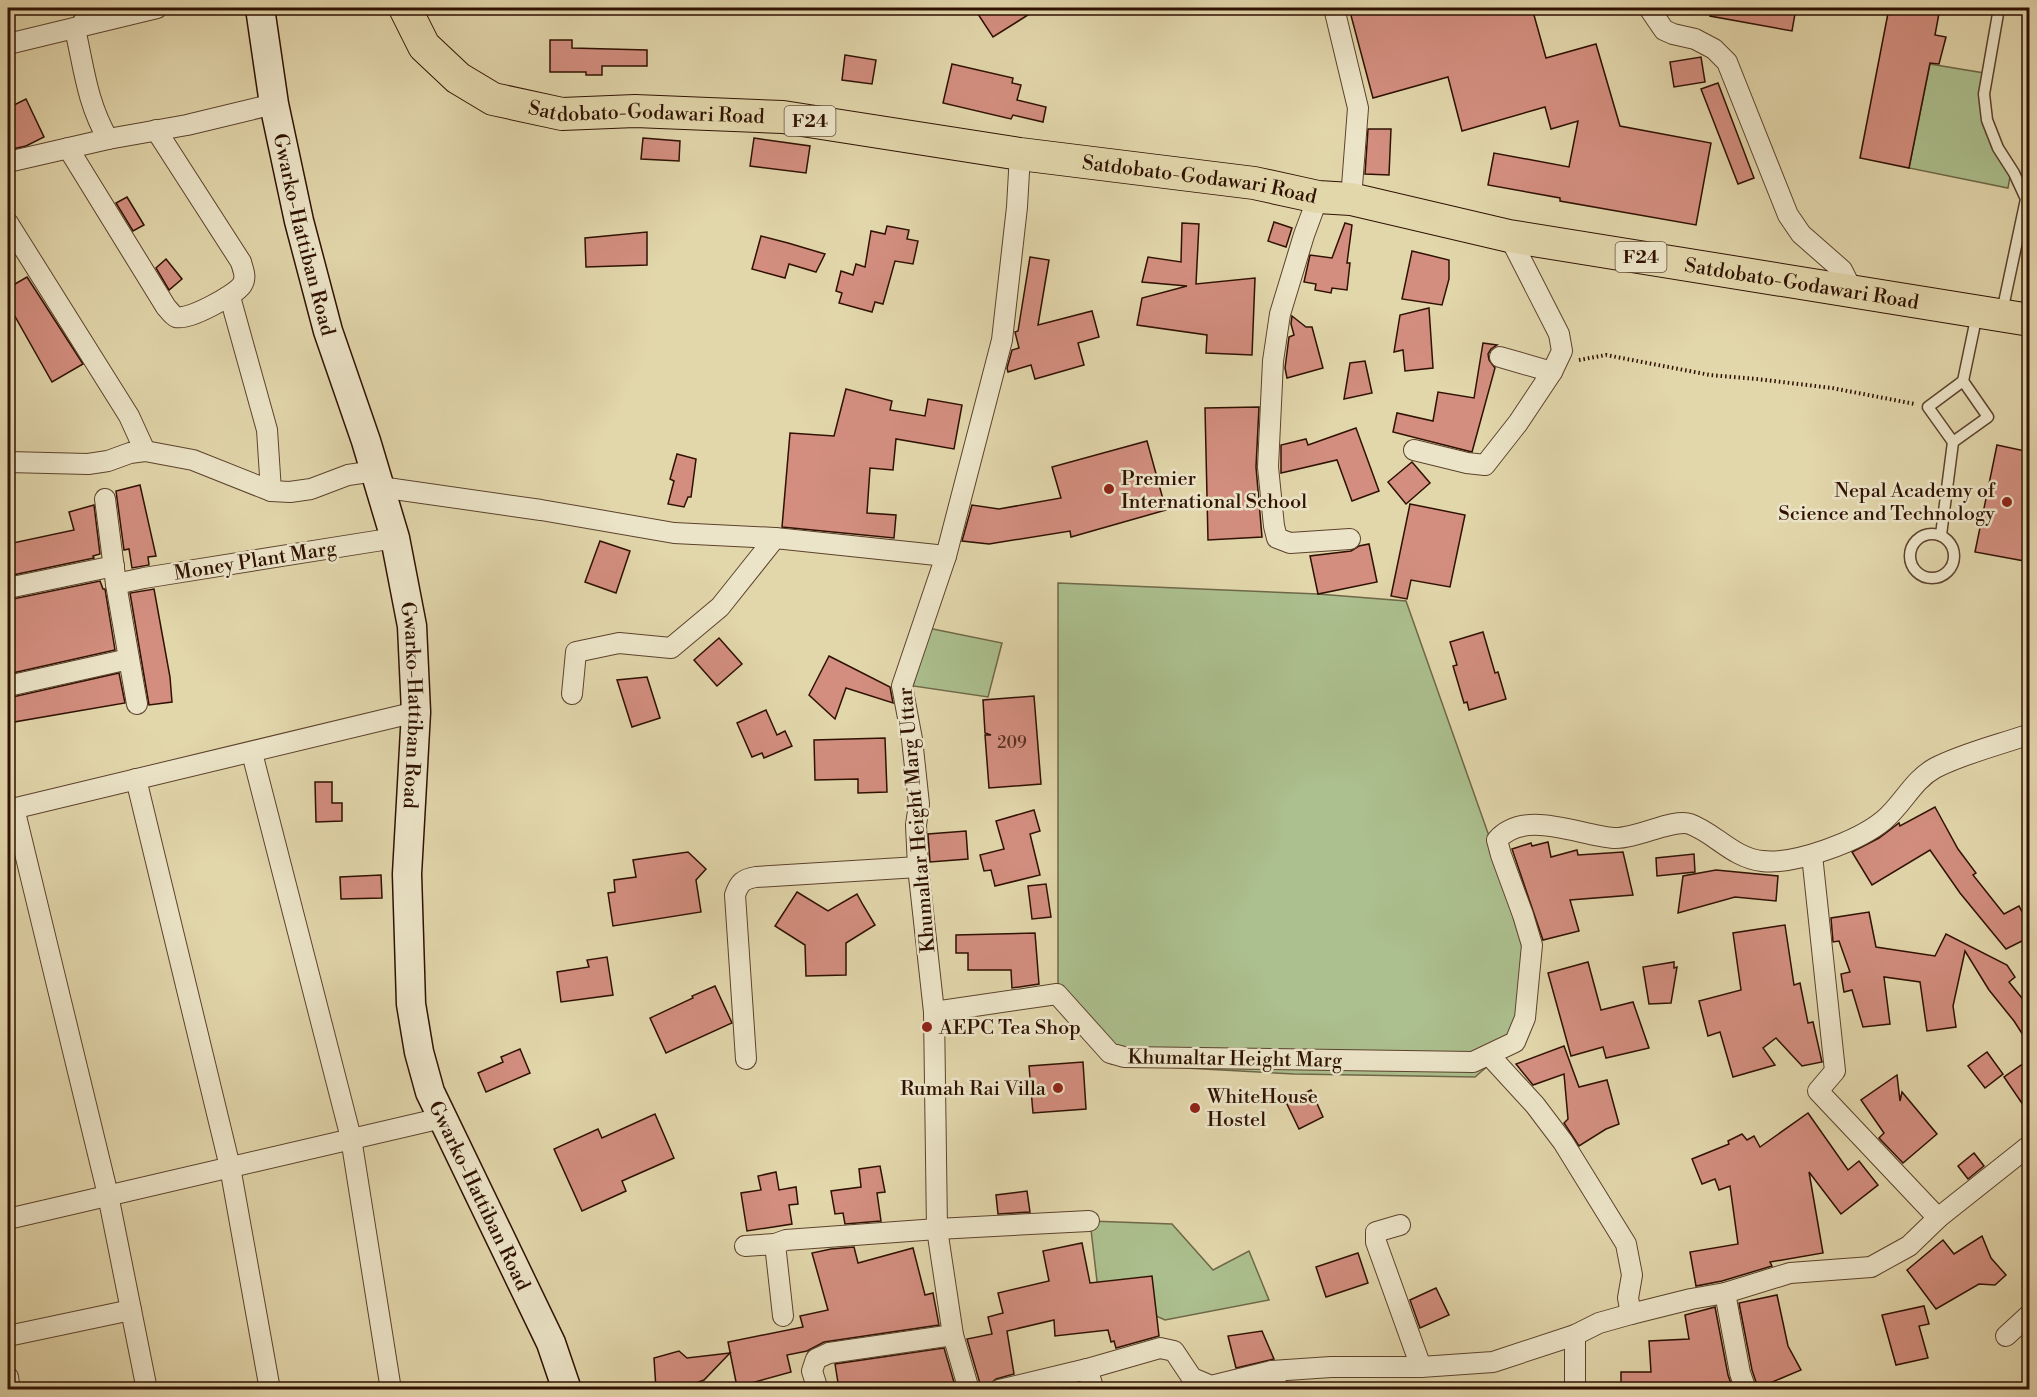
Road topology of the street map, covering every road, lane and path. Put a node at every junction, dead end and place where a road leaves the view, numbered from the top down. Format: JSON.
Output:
{"nodes":[{"id":1,"x":84,"y":8,"type":"edge"},
{"id":2,"x":157,"y":8,"type":"edge"},
{"id":3,"x":260,"y":8,"type":"edge"},
{"id":4,"x":405,"y":8,"type":"edge"},
{"id":5,"x":1334,"y":8,"type":"edge"},
{"id":6,"x":1649,"y":8,"type":"edge"},
{"id":7,"x":1999,"y":8,"type":"edge"},
{"id":8,"x":75,"y":29,"type":"junction"},
{"id":9,"x":8,"y":44,"type":"edge"},
{"id":10,"x":274,"y":104,"type":"junction"},
{"id":11,"x":156,"y":130,"type":"junction"},
{"id":12,"x":108,"y":139,"type":"junction"},
{"id":13,"x":68,"y":148,"type":"junction"},
{"id":14,"x":1020,"y":154,"type":"junction"},
{"id":15,"x":8,"y":162,"type":"edge"},
{"id":16,"x":1318,"y":197,"type":"junction"},
{"id":17,"x":1351,"y":199,"type":"junction"},
{"id":18,"x":2028,"y":199,"type":"edge"},
{"id":19,"x":8,"y":223,"type":"edge"},
{"id":20,"x":1509,"y":236,"type":"junction"},
{"id":21,"x":1852,"y":290,"type":"junction"},
{"id":22,"x":230,"y":297,"type":"junction"},
{"id":23,"x":2003,"y":315,"type":"edge"},
{"id":24,"x":1500,"y":357,"type":"dead end"},
{"id":25,"x":1553,"y":370,"type":"junction"},
{"id":26,"x":1963,"y":381,"type":"junction"},
{"id":27,"x":1928,"y":407,"type":"junction"},
{"id":28,"x":1953,"y":442,"type":"junction"},
{"id":29,"x":1414,"y":450,"type":"dead end"},
{"id":30,"x":145,"y":451,"type":"junction"},
{"id":31,"x":8,"y":462,"type":"edge"},
{"id":32,"x":377,"y":479,"type":"junction"},
{"id":33,"x":271,"y":491,"type":"junction"},
{"id":34,"x":105,"y":499,"type":"dead end"},
{"id":35,"x":1941,"y":535,"type":"junction"},
{"id":36,"x":395,"y":538,"type":"junction"},
{"id":37,"x":775,"y":538,"type":"junction"},
{"id":38,"x":1350,"y":539,"type":"dead end"},
{"id":39,"x":946,"y":555,"type":"junction"},
{"id":40,"x":115,"y":575,"type":"junction"},
{"id":41,"x":8,"y":588,"type":"edge"},
{"id":42,"x":129,"y":659,"type":"junction"},
{"id":43,"x":8,"y":686,"type":"edge"},
{"id":44,"x":572,"y":694,"type":"dead end"},
{"id":45,"x":137,"y":704,"type":"dead end"},
{"id":46,"x":416,"y":712,"type":"junction"},
{"id":47,"x":2030,"y":734,"type":"edge"},
{"id":48,"x":252,"y":753,"type":"junction"},
{"id":49,"x":136,"y":779,"type":"junction"},
{"id":50,"x":11,"y":809,"type":"edge"},
{"id":51,"x":1812,"y":855,"type":"junction"},
{"id":52,"x":918,"y":867,"type":"junction"},
{"id":53,"x":934,"y":1012,"type":"junction"},
{"id":54,"x":1490,"y":1056,"type":"junction"},
{"id":55,"x":746,"y":1059,"type":"dead end"},
{"id":56,"x":442,"y":1118,"type":"junction"},
{"id":57,"x":351,"y":1138,"type":"junction"},
{"id":58,"x":2030,"y":1145,"type":"edge"},
{"id":59,"x":230,"y":1167,"type":"junction"},
{"id":60,"x":108,"y":1195,"type":"junction"},
{"id":61,"x":1938,"y":1218,"type":"junction"},
{"id":62,"x":8,"y":1219,"type":"edge"},
{"id":63,"x":1089,"y":1221,"type":"dead end"},
{"id":64,"x":1400,"y":1226,"type":"dead end"},
{"id":65,"x":937,"y":1228,"type":"junction"},
{"id":66,"x":775,"y":1244,"type":"junction"},
{"id":67,"x":745,"y":1246,"type":"dead end"},
{"id":68,"x":1725,"y":1293,"type":"junction"},
{"id":69,"x":131,"y":1310,"type":"junction"},
{"id":70,"x":1631,"y":1314,"type":"junction"},
{"id":71,"x":2030,"y":1314,"type":"edge"},
{"id":72,"x":783,"y":1317,"type":"dead end"},
{"id":73,"x":953,"y":1335,"type":"junction"},
{"id":74,"x":1575,"y":1335,"type":"junction"},
{"id":75,"x":8,"y":1336,"type":"edge"},
{"id":76,"x":2006,"y":1336,"type":"dead end"},
{"id":77,"x":1421,"y":1366,"type":"junction"},
{"id":78,"x":1088,"y":1369,"type":"junction"},
{"id":79,"x":8,"y":1377,"type":"edge"},
{"id":80,"x":1275,"y":1380,"type":"edge"},
{"id":81,"x":561,"y":1388,"type":"edge"},
{"id":82,"x":10,"y":1389,"type":"edge"},
{"id":83,"x":147,"y":1389,"type":"edge"},
{"id":84,"x":270,"y":1389,"type":"edge"},
{"id":85,"x":391,"y":1389,"type":"edge"},
{"id":86,"x":818,"y":1389,"type":"edge"},
{"id":87,"x":969,"y":1389,"type":"edge"},
{"id":88,"x":999,"y":1389,"type":"edge"},
{"id":89,"x":1094,"y":1389,"type":"edge"},
{"id":90,"x":1575,"y":1389,"type":"edge"},
{"id":91,"x":1746,"y":1389,"type":"edge"}],
"edges":[{"from":1,"to":8,"type":"lane"},
{"from":2,"to":8,"type":"street"},
{"from":3,"to":10,"type":"main road","name":"Gwarko-Hattiban Road"},
{"from":4,"to":14,"type":"main road","name":"Satdobato-Godawari Road","number":"F24"},
{"from":5,"to":17,"type":"street"},
{"from":6,"to":21,"type":"street"},
{"from":7,"to":18,"type":"lane"},
{"from":8,"to":9,"type":"street"},
{"from":8,"to":12,"type":"street"},
{"from":10,"to":11,"type":"street"},
{"from":10,"to":32,"type":"main road","name":"Gwarko-Hattiban Road"},
{"from":11,"to":12,"type":"street"},
{"from":11,"to":22,"type":"street"},
{"from":12,"to":13,"type":"street"},
{"from":13,"to":15,"type":"street"},
{"from":13,"to":22,"type":"street"},
{"from":14,"to":16,"type":"main road","name":"Satdobato-Godawari Road","number":"F24"},
{"from":14,"to":39,"type":"street","name":"Khumaltar Height Marg Uttar"},
{"from":16,"to":17,"type":"main road","name":"Satdobato-Godawari Road","number":"F24"},
{"from":16,"to":38,"type":"street"},
{"from":17,"to":20,"type":"main road","name":"Satdobato-Godawari Road","number":"F24"},
{"from":18,"to":23,"type":"lane"},
{"from":19,"to":30,"type":"street"},
{"from":20,"to":21,"type":"main road","name":"Satdobato-Godawari Road","number":"F24"},
{"from":20,"to":25,"type":"street"},
{"from":21,"to":23,"type":"main road","name":"Satdobato-Godawari Road","number":"F24"},
{"from":22,"to":33,"type":"street"},
{"from":23,"to":26,"type":"lane"},
{"from":24,"to":25,"type":"street"},
{"from":25,"to":27,"type":"path"},
{"from":25,"to":29,"type":"street"},
{"from":26,"to":27,"type":"lane"},
{"from":26,"to":28,"type":"lane"},
{"from":27,"to":28,"type":"lane"},
{"from":28,"to":35,"type":"lane"},
{"from":30,"to":31,"type":"street"},
{"from":30,"to":33,"type":"street"},
{"from":32,"to":33,"type":"street"},
{"from":32,"to":36,"type":"main road","name":"Gwarko-Hattiban Road"},
{"from":32,"to":37,"type":"street"},
{"from":34,"to":40,"type":"street"},
{"from":35,"to":35,"type":"lane"},
{"from":36,"to":40,"type":"street","name":"Money Plant Marg"},
{"from":36,"to":46,"type":"main road","name":"Gwarko-Hattiban Road"},
{"from":37,"to":39,"type":"street"},
{"from":37,"to":44,"type":"street"},
{"from":39,"to":52,"type":"street","name":"Khumaltar Height Marg Uttar"},
{"from":40,"to":41,"type":"street","name":"Money Plant Marg"},
{"from":40,"to":42,"type":"street"},
{"from":42,"to":43,"type":"street"},
{"from":42,"to":45,"type":"street"},
{"from":46,"to":48,"type":"street"},
{"from":46,"to":56,"type":"main road","name":"Gwarko-Hattiban Road"},
{"from":47,"to":51,"type":"street","name":"Khumaltar Height Marg"},
{"from":48,"to":49,"type":"street"},
{"from":48,"to":57,"type":"street"},
{"from":49,"to":50,"type":"street"},
{"from":49,"to":59,"type":"street"},
{"from":50,"to":60,"type":"street"},
{"from":51,"to":54,"type":"street","name":"Khumaltar Height Marg"},
{"from":51,"to":61,"type":"street"},
{"from":52,"to":53,"type":"street","name":"Khumaltar Height Marg Uttar"},
{"from":52,"to":55,"type":"street"},
{"from":53,"to":54,"type":"street","name":"Khumaltar Height Marg"},
{"from":53,"to":65,"type":"street","name":"Khumaltar Height Marg Uttar"},
{"from":54,"to":70,"type":"street"},
{"from":56,"to":57,"type":"street"},
{"from":56,"to":81,"type":"main road","name":"Gwarko-Hattiban Road"},
{"from":57,"to":59,"type":"street"},
{"from":57,"to":85,"type":"street"},
{"from":58,"to":61,"type":"street"},
{"from":59,"to":60,"type":"street"},
{"from":59,"to":84,"type":"street"},
{"from":60,"to":62,"type":"street"},
{"from":60,"to":69,"type":"street"},
{"from":61,"to":68,"type":"street"},
{"from":63,"to":65,"type":"street"},
{"from":64,"to":77,"type":"street"},
{"from":65,"to":66,"type":"street"},
{"from":65,"to":73,"type":"street","name":"Khumaltar Height Marg Uttar"},
{"from":66,"to":67,"type":"street"},
{"from":66,"to":72,"type":"street"},
{"from":68,"to":70,"type":"street"},
{"from":68,"to":91,"type":"street"},
{"from":69,"to":75,"type":"street"},
{"from":69,"to":83,"type":"street"},
{"from":70,"to":74,"type":"street"},
{"from":71,"to":76,"type":"street"},
{"from":73,"to":86,"type":"street"},
{"from":73,"to":87,"type":"street","name":"Khumaltar Height Marg Uttar"},
{"from":74,"to":77,"type":"street"},
{"from":74,"to":90,"type":"street"},
{"from":77,"to":80,"type":"street"},
{"from":78,"to":80,"type":"street"},
{"from":78,"to":88,"type":"street"},
{"from":78,"to":89,"type":"street"},
{"from":79,"to":82,"type":"street"}]}
